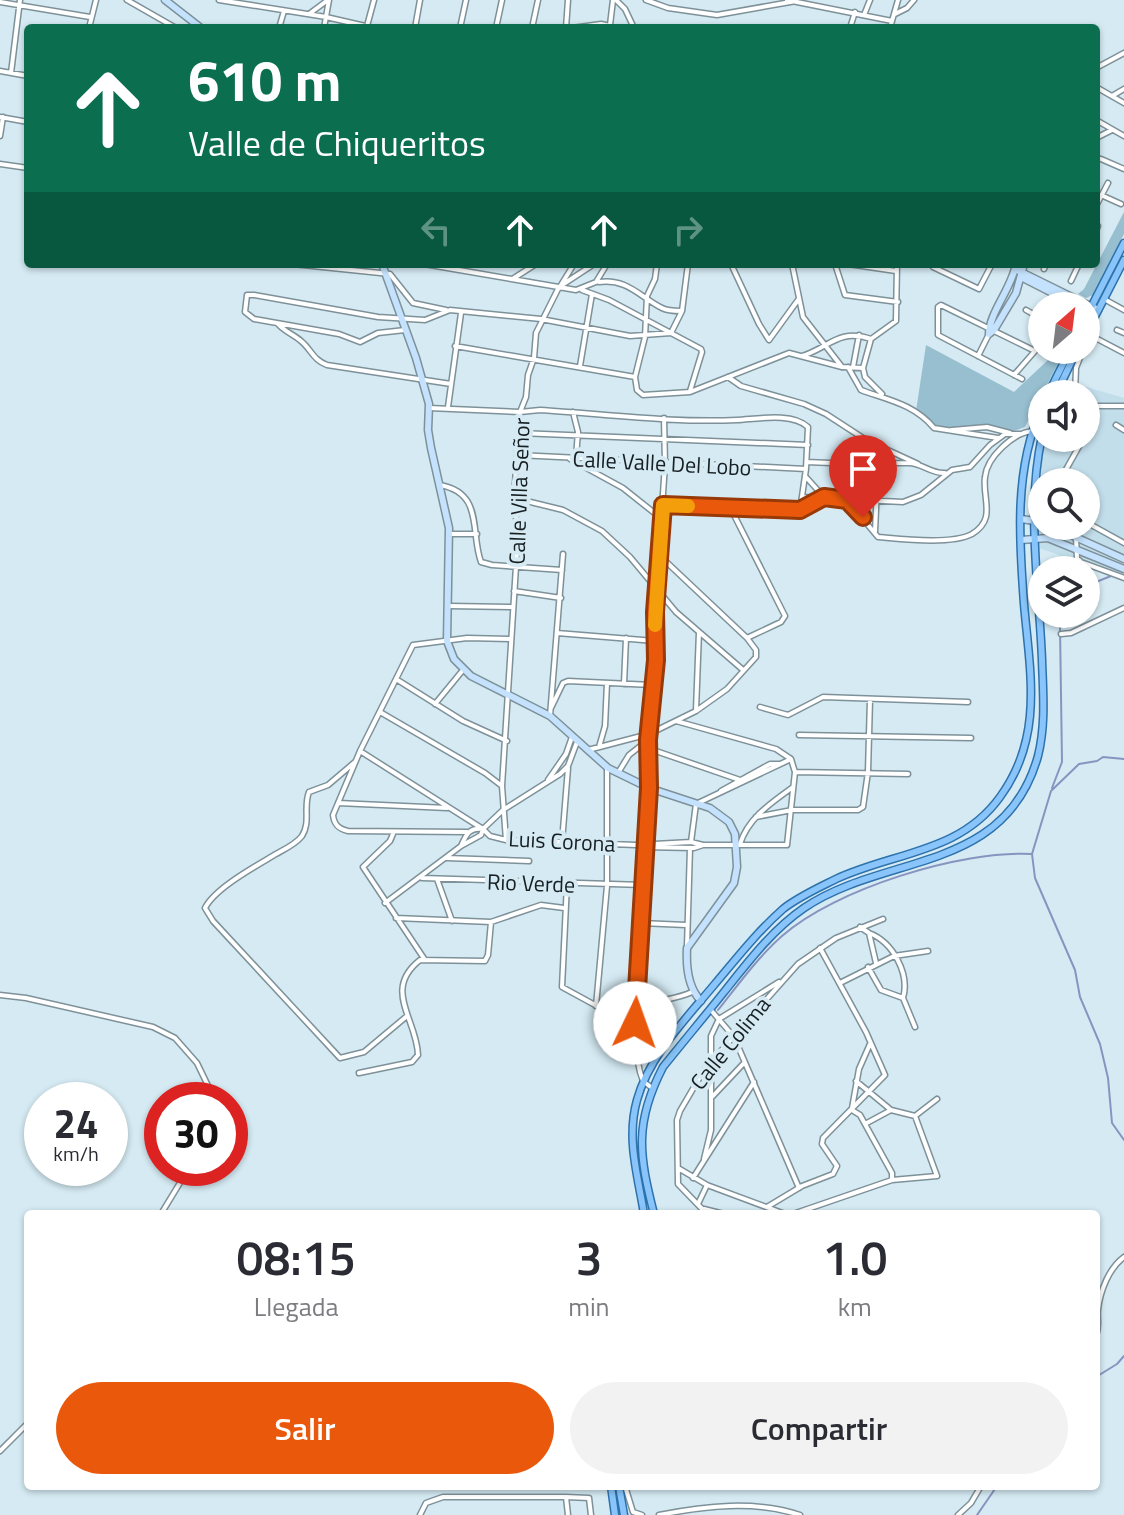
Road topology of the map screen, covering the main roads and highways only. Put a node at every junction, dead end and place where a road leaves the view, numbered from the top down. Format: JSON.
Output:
{"nodes":[{"id":1,"x":1124,"y":243,"type":"edge"},
{"id":2,"x":1124,"y":260,"type":"edge"},
{"id":3,"x":1100,"y":293,"type":"edge"},
{"id":4,"x":1100,"y":303,"type":"edge"},
{"id":5,"x":1028,"y":452,"type":"edge"},
{"id":6,"x":1035,"y":540,"type":"edge"},
{"id":7,"x":643,"y":1210,"type":"edge"},
{"id":8,"x":653,"y":1210,"type":"edge"},
{"id":9,"x":612,"y":1490,"type":"edge"},
{"id":10,"x":620,"y":1490,"type":"edge"},
{"id":11,"x":615,"y":1515,"type":"edge"},
{"id":12,"x":624,"y":1515,"type":"edge"}],
"edges":[{"from":1,"to":3,"type":"main road"},
{"from":2,"to":4,"type":"main road"},
{"from":5,"to":7,"type":"main road"},
{"from":6,"to":8,"type":"main road"},
{"from":9,"to":11,"type":"main road"},
{"from":10,"to":12,"type":"main road"}]}
